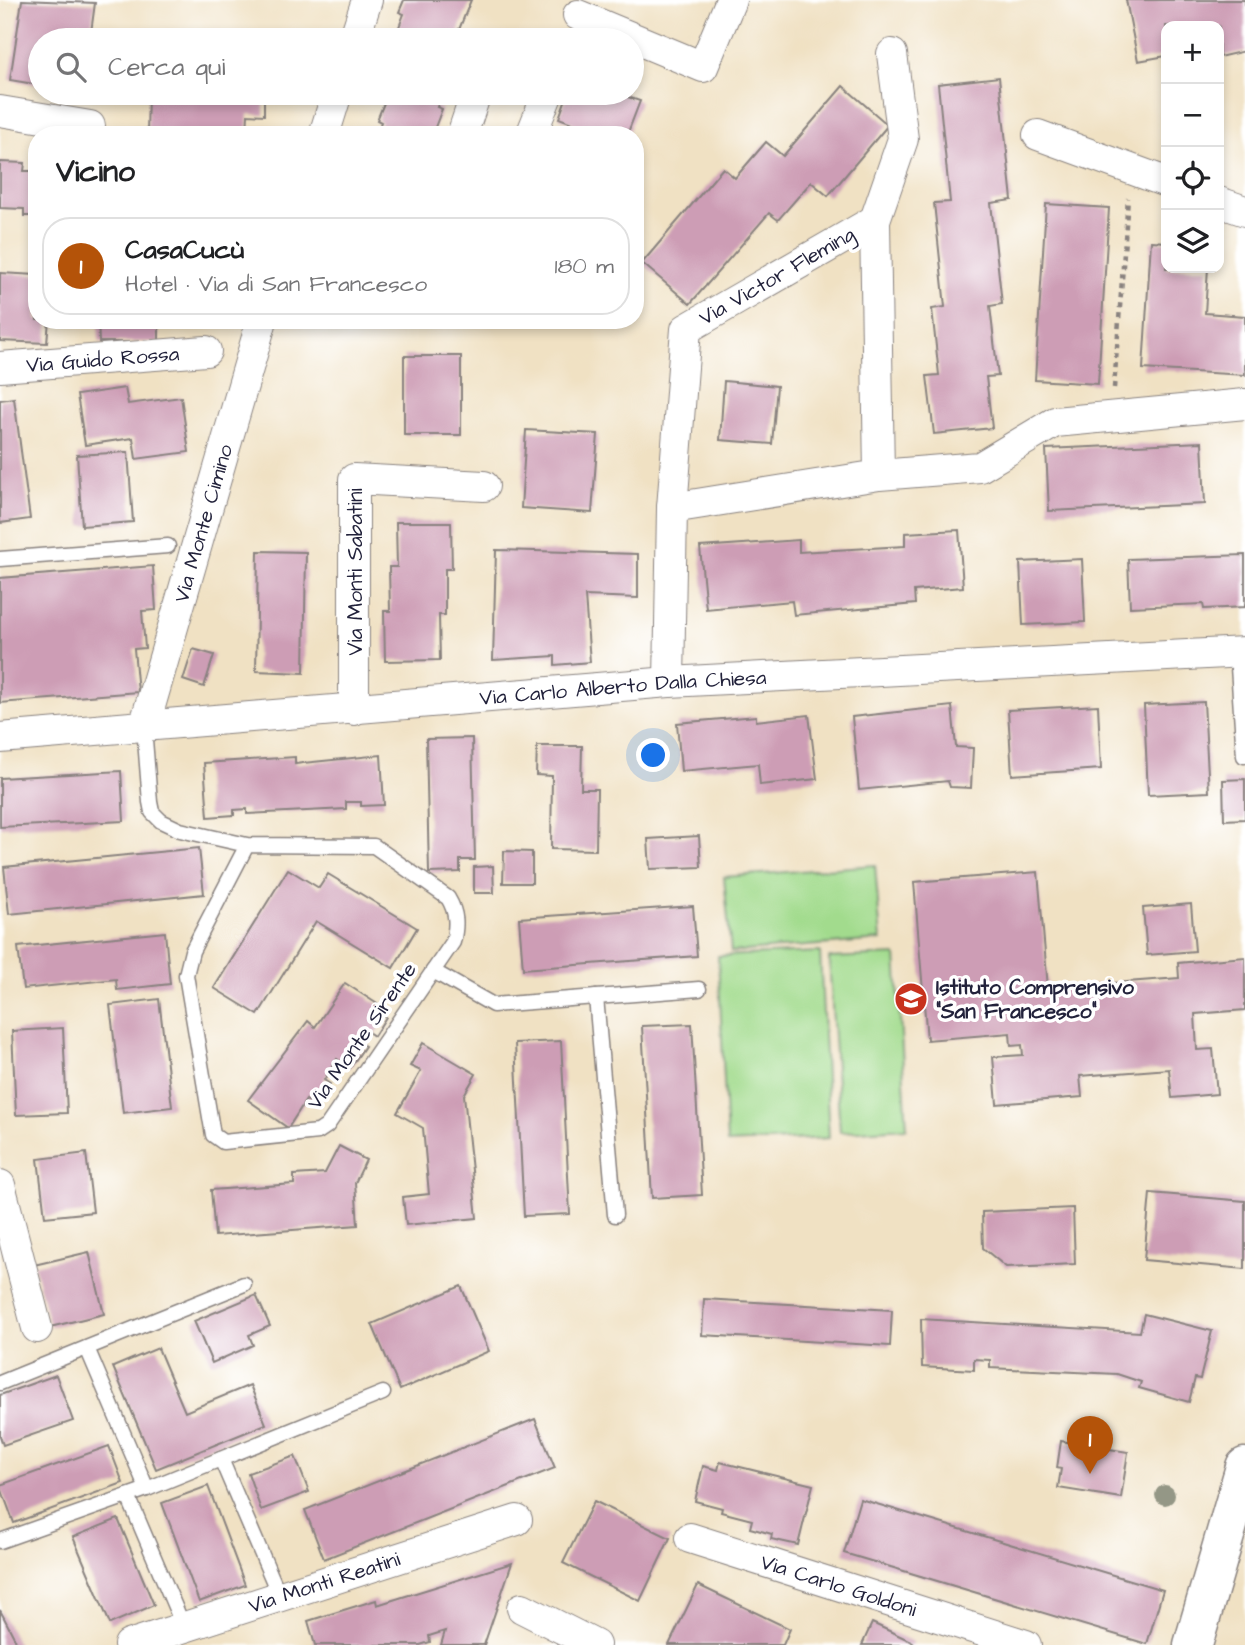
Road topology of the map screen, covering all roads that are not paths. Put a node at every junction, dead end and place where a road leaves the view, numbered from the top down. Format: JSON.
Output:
{"nodes":[{"id":1,"x":368,"y":0,"type":"edge"},
{"id":2,"x":731,"y":0,"type":"edge"},
{"id":3,"x":577,"y":18,"type":"edge"},
{"id":4,"x":358,"y":28,"type":"edge"},
{"id":5,"x":603,"y":28,"type":"edge"},
{"id":6,"x":644,"y":44,"type":"edge"},
{"id":7,"x":892,"y":54,"type":"dead end"},
{"id":8,"x":333,"y":105,"type":"edge"},
{"id":9,"x":472,"y":105,"type":"edge"},
{"id":10,"x":543,"y":105,"type":"edge"},
{"id":11,"x":0,"y":111,"type":"edge"},
{"id":12,"x":90,"y":126,"type":"dead end"},
{"id":13,"x":327,"y":126,"type":"edge"},
{"id":14,"x":464,"y":126,"type":"edge"},
{"id":15,"x":535,"y":126,"type":"edge"},
{"id":16,"x":1038,"y":135,"type":"dead end"},
{"id":17,"x":1161,"y":180,"type":"edge"},
{"id":18,"x":1224,"y":204,"type":"edge"},
{"id":19,"x":1245,"y":211,"type":"edge"},
{"id":20,"x":875,"y":219,"type":"junction"},
{"id":21,"x":259,"y":329,"type":"edge"},
{"id":22,"x":206,"y":351,"type":"dead end"},
{"id":23,"x":0,"y":367,"type":"edge"},
{"id":24,"x":1245,"y":404,"type":"edge"},
{"id":25,"x":879,"y":475,"type":"junction"},
{"id":26,"x":484,"y":486,"type":"dead end"},
{"id":27,"x":672,"y":508,"type":"junction"},
{"id":28,"x":168,"y":546,"type":"dead end"},
{"id":29,"x":0,"y":559,"type":"edge"},
{"id":30,"x":1241,"y":652,"type":"edge"},
{"id":31,"x":669,"y":682,"type":"junction"},
{"id":32,"x":354,"y":710,"type":"junction"},
{"id":33,"x":144,"y":727,"type":"junction"},
{"id":34,"x":0,"y":738,"type":"edge"},
{"id":35,"x":1244,"y":757,"type":"edge"},
{"id":36,"x":247,"y":845,"type":"junction"},
{"id":37,"x":433,"y":971,"type":"junction"},
{"id":38,"x":699,"y":989,"type":"dead end"},
{"id":39,"x":596,"y":997,"type":"junction"},
{"id":40,"x":0,"y":1185,"type":"edge"},
{"id":41,"x":615,"y":1215,"type":"dead end"},
{"id":42,"x":244,"y":1284,"type":"dead end"},
{"id":43,"x":37,"y":1328,"type":"dead end"},
{"id":44,"x":87,"y":1348,"type":"junction"},
{"id":45,"x":0,"y":1383,"type":"edge"},
{"id":46,"x":383,"y":1393,"type":"dead end"},
{"id":47,"x":221,"y":1459,"type":"junction"},
{"id":48,"x":1245,"y":1467,"type":"edge"},
{"id":49,"x":147,"y":1489,"type":"junction"},
{"id":50,"x":128,"y":1496,"type":"junction"},
{"id":51,"x":517,"y":1520,"type":"dead end"},
{"id":52,"x":691,"y":1538,"type":"dead end"},
{"id":53,"x":0,"y":1541,"type":"edge"},
{"id":54,"x":280,"y":1597,"type":"junction"},
{"id":55,"x":522,"y":1608,"type":"dead end"},
{"id":56,"x":184,"y":1628,"type":"junction"},
{"id":57,"x":130,"y":1645,"type":"edge"},
{"id":58,"x":595,"y":1645,"type":"edge"},
{"id":59,"x":1026,"y":1645,"type":"edge"},
{"id":60,"x":1193,"y":1645,"type":"edge"}],
"edges":[{"from":1,"to":4,"type":"street"},
{"from":2,"to":6,"type":"street"},
{"from":3,"to":5,"type":"street"},
{"from":7,"to":20,"type":"street"},
{"from":8,"to":13,"type":"street"},
{"from":9,"to":14,"type":"street"},
{"from":10,"to":15,"type":"street"},
{"from":11,"to":12,"type":"street"},
{"from":16,"to":17,"type":"street"},
{"from":18,"to":19,"type":"street"},
{"from":20,"to":25,"type":"street","name":"Via Victor Fleming"},
{"from":20,"to":27,"type":"street","name":"Via Victor Fleming"},
{"from":21,"to":33,"type":"street","name":"Via Monte Cimino"},
{"from":22,"to":23,"type":"street","name":"Via Guido Rossa"},
{"from":24,"to":25,"type":"street"},
{"from":25,"to":27,"type":"street"},
{"from":26,"to":32,"type":"street","name":"Via Monti Sabatini"},
{"from":27,"to":31,"type":"street","name":"Via Victor Fleming"},
{"from":28,"to":29,"type":"lane"},
{"from":30,"to":31,"type":"street","name":"Via Carlo Alberto Dalla Chiesa"},
{"from":30,"to":35,"type":"lane"},
{"from":31,"to":32,"type":"street","name":"Via Carlo Alberto Dalla Chiesa"},
{"from":32,"to":33,"type":"street","name":"Via Carlo Alberto Dalla Chiesa"},
{"from":33,"to":34,"type":"street","name":"Via Carlo Alberto Dalla Chiesa"},
{"from":33,"to":36,"type":"lane","name":"Via Monte Sirente"},
{"from":36,"to":37,"type":"lane","name":"Via Monte Sirente"},
{"from":36,"to":37,"type":"lane","name":"Via Monte Sirente"},
{"from":37,"to":39,"type":"lane"},
{"from":38,"to":39,"type":"lane"},
{"from":39,"to":41,"type":"lane"},
{"from":40,"to":43,"type":"street"},
{"from":42,"to":44,"type":"lane"},
{"from":44,"to":45,"type":"lane"},
{"from":44,"to":49,"type":"lane"},
{"from":46,"to":47,"type":"lane"},
{"from":47,"to":49,"type":"lane"},
{"from":47,"to":54,"type":"lane"},
{"from":48,"to":60,"type":"street"},
{"from":49,"to":50,"type":"lane"},
{"from":50,"to":53,"type":"lane"},
{"from":50,"to":56,"type":"lane"},
{"from":51,"to":54,"type":"street","name":"Via Monti Reatini"},
{"from":52,"to":59,"type":"street","name":"Via Carlo Goldoni"},
{"from":54,"to":56,"type":"street","name":"Via Monti Reatini"},
{"from":55,"to":58,"type":"street"},
{"from":56,"to":57,"type":"street","name":"Via Monti Reatini"}]}
